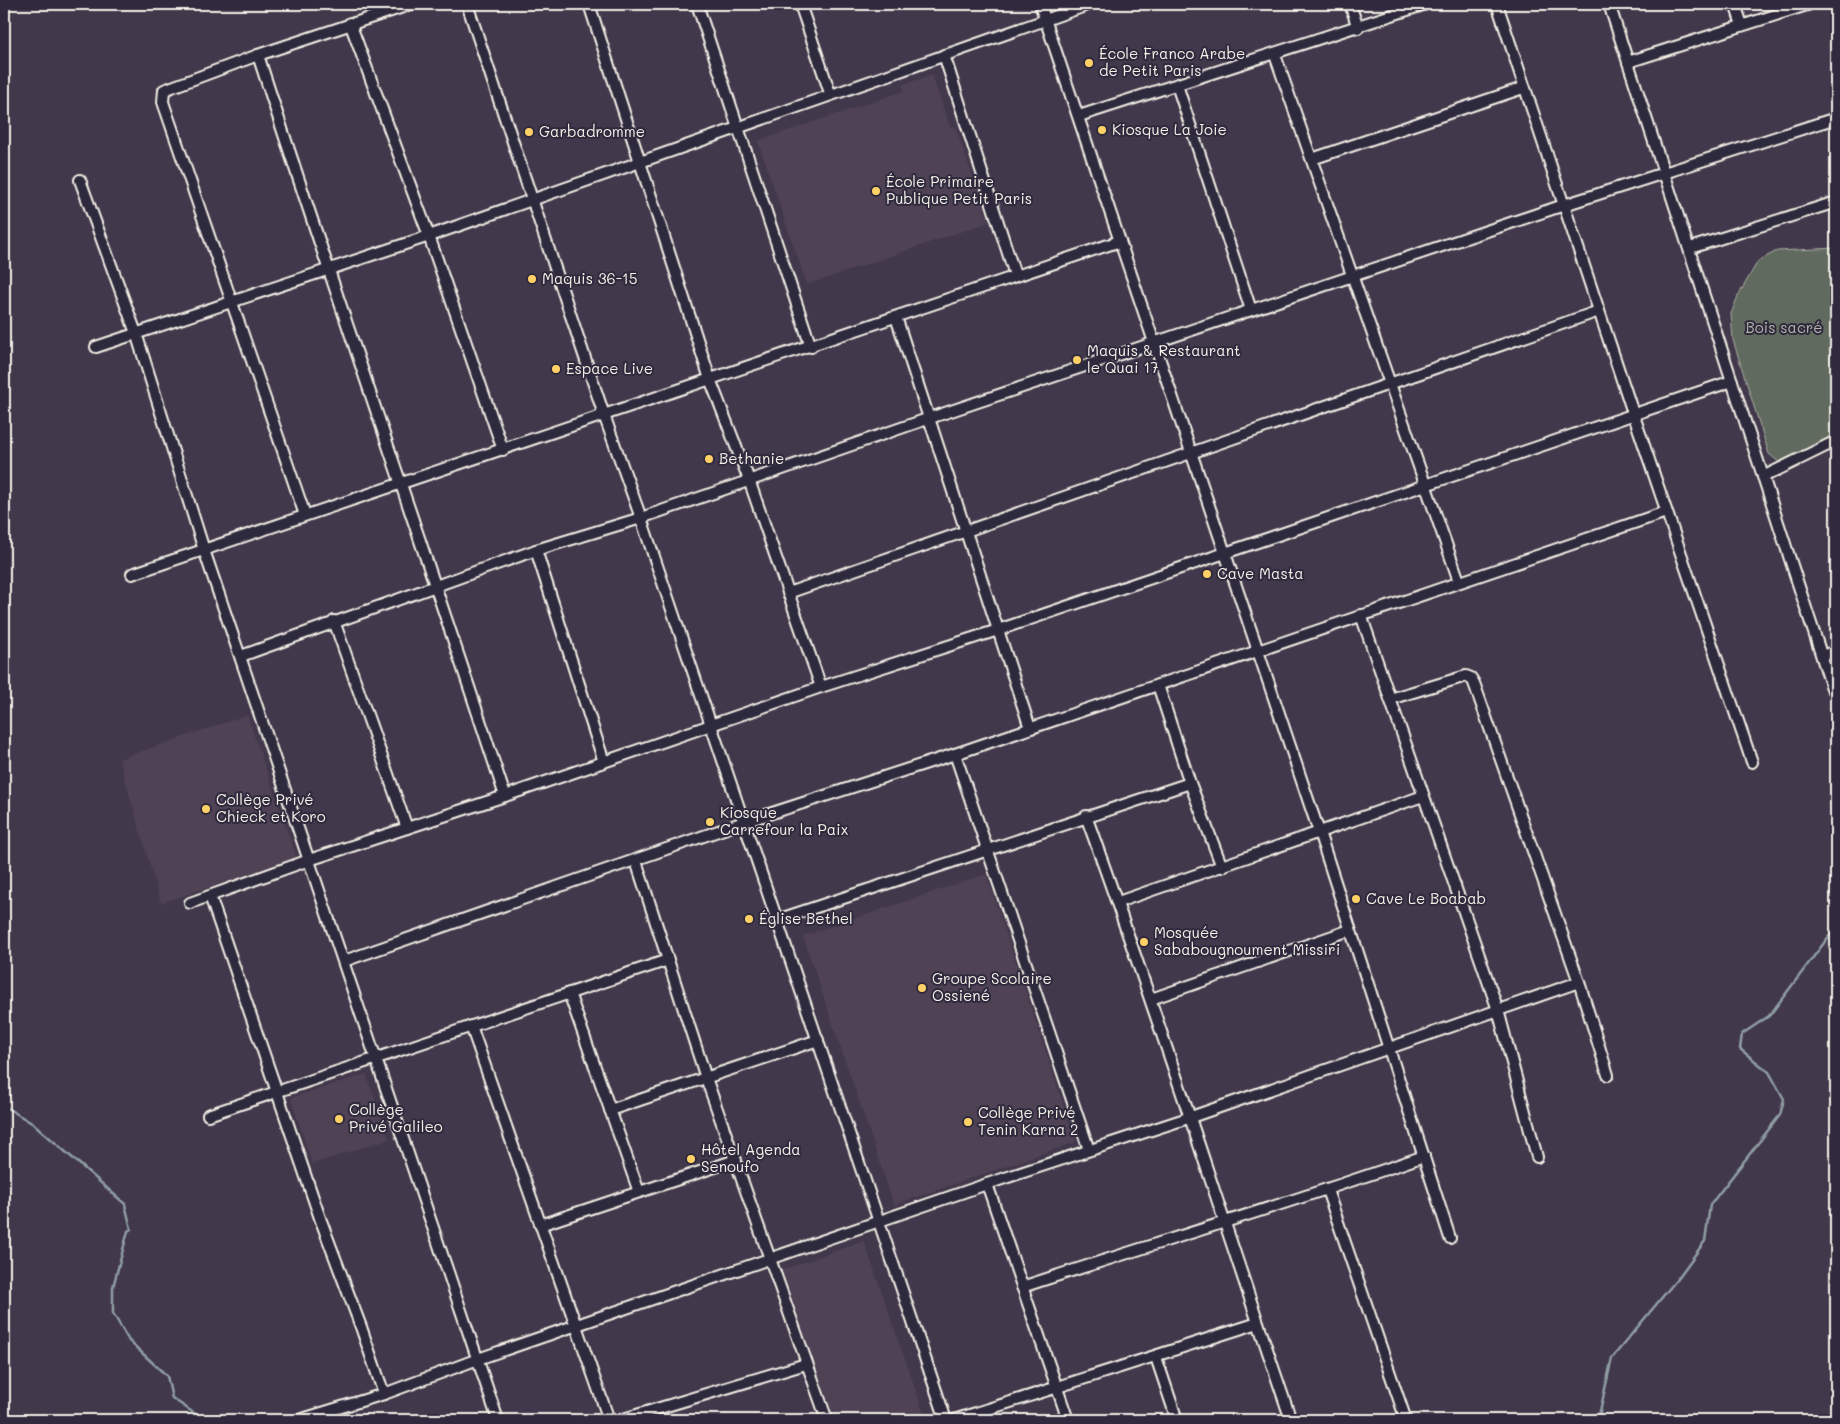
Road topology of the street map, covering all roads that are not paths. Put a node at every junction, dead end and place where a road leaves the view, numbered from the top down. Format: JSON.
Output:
{"nodes":[{"id":1,"x":412,"y":4,"type":"edge"},
{"id":2,"x":468,"y":4,"type":"edge"},
{"id":3,"x":589,"y":4,"type":"edge"},
{"id":4,"x":697,"y":4,"type":"edge"},
{"id":5,"x":800,"y":4,"type":"edge"},
{"id":6,"x":1040,"y":4,"type":"edge"},
{"id":7,"x":1091,"y":4,"type":"edge"},
{"id":8,"x":1350,"y":4,"type":"edge"},
{"id":9,"x":1426,"y":4,"type":"edge"},
{"id":10,"x":1497,"y":4,"type":"edge"},
{"id":11,"x":1609,"y":4,"type":"edge"},
{"id":12,"x":1735,"y":4,"type":"edge"},
{"id":13,"x":1810,"y":4,"type":"edge"},
{"id":14,"x":1046,"y":20,"type":"junction"},
{"id":15,"x":350,"y":23,"type":"junction"},
{"id":16,"x":1742,"y":25,"type":"junction"},
{"id":17,"x":1358,"y":28,"type":"junction"},
{"id":18,"x":258,"y":55,"type":"junction"},
{"id":19,"x":944,"y":55,"type":"junction"},
{"id":20,"x":1275,"y":55,"type":"junction"},
{"id":21,"x":1628,"y":62,"type":"junction"},
{"id":22,"x":1176,"y":85,"type":"junction"},
{"id":23,"x":1523,"y":88,"type":"junction"},
{"id":24,"x":830,"y":93,"type":"junction"},
{"id":25,"x":1079,"y":116,"type":"junction"},
{"id":26,"x":1836,"y":118,"type":"edge"},
{"id":27,"x":738,"y":127,"type":"junction"},
{"id":28,"x":1312,"y":159,"type":"junction"},
{"id":29,"x":640,"y":161,"type":"junction"},
{"id":30,"x":1666,"y":173,"type":"junction"},
{"id":31,"x":80,"y":180,"type":"dead end"},
{"id":32,"x":533,"y":198,"type":"junction"},
{"id":33,"x":1836,"y":202,"type":"edge"},
{"id":34,"x":1564,"y":205,"type":"junction"},
{"id":35,"x":429,"y":236,"type":"junction"},
{"id":36,"x":1120,"y":240,"type":"junction"},
{"id":37,"x":1690,"y":248,"type":"junction"},
{"id":38,"x":328,"y":269,"type":"junction"},
{"id":39,"x":1015,"y":275,"type":"junction"},
{"id":40,"x":1353,"y":277,"type":"junction"},
{"id":41,"x":232,"y":301,"type":"junction"},
{"id":42,"x":1251,"y":310,"type":"junction"},
{"id":43,"x":1599,"y":311,"type":"junction"},
{"id":44,"x":896,"y":317,"type":"junction"},
{"id":45,"x":136,"y":333,"type":"junction"},
{"id":46,"x":1154,"y":342,"type":"junction"},
{"id":47,"x":811,"y":346,"type":"junction"},
{"id":48,"x":96,"y":347,"type":"dead end"},
{"id":49,"x":710,"y":379,"type":"junction"},
{"id":50,"x":1732,"y":381,"type":"junction"},
{"id":51,"x":1390,"y":385,"type":"junction"},
{"id":52,"x":1633,"y":413,"type":"junction"},
{"id":53,"x":604,"y":414,"type":"junction"},
{"id":54,"x":930,"y":418,"type":"junction"},
{"id":55,"x":1836,"y":441,"type":"edge"},
{"id":56,"x":503,"y":450,"type":"junction"},
{"id":57,"x":1190,"y":453,"type":"junction"},
{"id":58,"x":1763,"y":478,"type":"junction"},
{"id":59,"x":748,"y":480,"type":"junction"},
{"id":60,"x":400,"y":483,"type":"junction"},
{"id":61,"x":1426,"y":486,"type":"junction"},
{"id":62,"x":1666,"y":512,"type":"junction"},
{"id":63,"x":305,"y":515,"type":"junction"},
{"id":64,"x":641,"y":518,"type":"junction"},
{"id":65,"x":967,"y":531,"type":"junction"},
{"id":66,"x":204,"y":550,"type":"junction"},
{"id":67,"x":536,"y":550,"type":"junction"},
{"id":68,"x":1224,"y":552,"type":"junction"},
{"id":69,"x":132,"y":574,"type":"dead end"},
{"id":70,"x":1459,"y":581,"type":"junction"},
{"id":71,"x":436,"y":586,"type":"junction"},
{"id":72,"x":788,"y":593,"type":"junction"},
{"id":73,"x":1361,"y":614,"type":"junction"},
{"id":74,"x":334,"y":621,"type":"junction"},
{"id":75,"x":998,"y":630,"type":"junction"},
{"id":76,"x":1258,"y":649,"type":"junction"},
{"id":77,"x":1836,"y":651,"type":"edge"},
{"id":78,"x":241,"y":656,"type":"junction"},
{"id":79,"x":1822,"y":656,"type":"junction"},
{"id":80,"x":1158,"y":685,"type":"junction"},
{"id":81,"x":821,"y":687,"type":"junction"},
{"id":82,"x":1832,"y":688,"type":"dead end"},
{"id":83,"x":1390,"y":699,"type":"junction"},
{"id":84,"x":711,"y":725,"type":"junction"},
{"id":85,"x":1030,"y":728,"type":"junction"},
{"id":86,"x":954,"y":754,"type":"junction"},
{"id":87,"x":604,"y":762,"type":"junction"},
{"id":88,"x":1752,"y":762,"type":"dead end"},
{"id":89,"x":1190,"y":783,"type":"junction"},
{"id":90,"x":505,"y":796,"type":"junction"},
{"id":91,"x":1423,"y":796,"type":"junction"},
{"id":92,"x":1086,"y":816,"type":"junction"},
{"id":93,"x":744,"y":822,"type":"junction"},
{"id":94,"x":407,"y":828,"type":"junction"},
{"id":95,"x":1319,"y":832,"type":"junction"},
{"id":96,"x":987,"y":852,"type":"junction"},
{"id":97,"x":309,"y":860,"type":"junction"},
{"id":98,"x":636,"y":861,"type":"junction"},
{"id":99,"x":1222,"y":866,"type":"junction"},
{"id":100,"x":210,"y":896,"type":"junction"},
{"id":101,"x":1118,"y":902,"type":"junction"},
{"id":102,"x":190,"y":903,"type":"dead end"},
{"id":103,"x":777,"y":920,"type":"junction"},
{"id":104,"x":1350,"y":930,"type":"junction"},
{"id":105,"x":668,"y":960,"type":"junction"},
{"id":106,"x":344,"y":961,"type":"junction"},
{"id":107,"x":1579,"y":982,"type":"junction"},
{"id":108,"x":569,"y":993,"type":"junction"},
{"id":109,"x":1151,"y":999,"type":"junction"},
{"id":110,"x":1498,"y":1010,"type":"junction"},
{"id":111,"x":471,"y":1026,"type":"junction"},
{"id":112,"x":818,"y":1040,"type":"junction"},
{"id":113,"x":1388,"y":1047,"type":"junction"},
{"id":114,"x":377,"y":1058,"type":"junction"},
{"id":115,"x":1608,"y":1075,"type":"dead end"},
{"id":116,"x":706,"y":1078,"type":"junction"},
{"id":117,"x":278,"y":1093,"type":"junction"},
{"id":118,"x":610,"y":1110,"type":"junction"},
{"id":119,"x":208,"y":1115,"type":"dead end"},
{"id":120,"x":1191,"y":1117,"type":"junction"},
{"id":121,"x":1089,"y":1150,"type":"junction"},
{"id":122,"x":1424,"y":1156,"type":"junction"},
{"id":123,"x":1537,"y":1157,"type":"dead end"},
{"id":124,"x":736,"y":1160,"type":"junction"},
{"id":125,"x":987,"y":1184,"type":"junction"},
{"id":126,"x":1328,"y":1190,"type":"junction"},
{"id":127,"x":639,"y":1192,"type":"junction"},
{"id":128,"x":879,"y":1221,"type":"junction"},
{"id":129,"x":1223,"y":1222,"type":"junction"},
{"id":130,"x":540,"y":1225,"type":"junction"},
{"id":131,"x":1450,"y":1238,"type":"dead end"},
{"id":132,"x":772,"y":1259,"type":"junction"},
{"id":133,"x":1022,"y":1287,"type":"junction"},
{"id":134,"x":1258,"y":1323,"type":"junction"},
{"id":135,"x":575,"y":1327,"type":"junction"},
{"id":136,"x":1156,"y":1357,"type":"junction"},
{"id":137,"x":478,"y":1359,"type":"junction"},
{"id":138,"x":806,"y":1364,"type":"junction"},
{"id":139,"x":1057,"y":1388,"type":"junction"},
{"id":140,"x":384,"y":1394,"type":"junction"},
{"id":141,"x":299,"y":1420,"type":"edge"},
{"id":142,"x":498,"y":1420,"type":"edge"},
{"id":143,"x":609,"y":1420,"type":"edge"},
{"id":144,"x":620,"y":1420,"type":"edge"},
{"id":145,"x":828,"y":1420,"type":"edge"},
{"id":146,"x":946,"y":1420,"type":"edge"},
{"id":147,"x":954,"y":1420,"type":"edge"},
{"id":148,"x":1068,"y":1420,"type":"edge"},
{"id":149,"x":1177,"y":1420,"type":"edge"},
{"id":150,"x":1291,"y":1420,"type":"edge"},
{"id":151,"x":1406,"y":1420,"type":"edge"}],
"edges":[{"from":1,"to":15,"type":"street"},
{"from":2,"to":32,"type":"street"},
{"from":3,"to":29,"type":"street"},
{"from":4,"to":27,"type":"street"},
{"from":5,"to":24,"type":"street"},
{"from":6,"to":14,"type":"street"},
{"from":7,"to":14,"type":"street"},
{"from":8,"to":17,"type":"street"},
{"from":9,"to":17,"type":"street"},
{"from":10,"to":23,"type":"street"},
{"from":11,"to":21,"type":"street"},
{"from":12,"to":16,"type":"street"},
{"from":13,"to":16,"type":"street"},
{"from":14,"to":19,"type":"street"},
{"from":14,"to":25,"type":"street"},
{"from":15,"to":18,"type":"street"},
{"from":15,"to":35,"type":"street"},
{"from":16,"to":21,"type":"street"},
{"from":17,"to":20,"type":"street"},
{"from":18,"to":38,"type":"street"},
{"from":18,"to":41,"type":"street"},
{"from":19,"to":24,"type":"street"},
{"from":19,"to":39,"type":"street"},
{"from":20,"to":22,"type":"street"},
{"from":20,"to":28,"type":"street"},
{"from":21,"to":30,"type":"street"},
{"from":22,"to":25,"type":"street"},
{"from":22,"to":42,"type":"street"},
{"from":23,"to":28,"type":"street"},
{"from":23,"to":34,"type":"street"},
{"from":24,"to":27,"type":"street"},
{"from":25,"to":36,"type":"street"},
{"from":26,"to":30,"type":"street"},
{"from":27,"to":29,"type":"street"},
{"from":27,"to":47,"type":"street"},
{"from":28,"to":40,"type":"street"},
{"from":29,"to":32,"type":"street"},
{"from":29,"to":49,"type":"street"},
{"from":30,"to":34,"type":"street"},
{"from":30,"to":37,"type":"street"},
{"from":31,"to":45,"type":"street"},
{"from":32,"to":35,"type":"street"},
{"from":32,"to":53,"type":"street"},
{"from":33,"to":37,"type":"street"},
{"from":34,"to":40,"type":"street"},
{"from":34,"to":43,"type":"street"},
{"from":35,"to":38,"type":"street"},
{"from":35,"to":56,"type":"street"},
{"from":36,"to":39,"type":"street"},
{"from":36,"to":46,"type":"street"},
{"from":37,"to":50,"type":"street"},
{"from":38,"to":41,"type":"street"},
{"from":38,"to":60,"type":"street"},
{"from":39,"to":44,"type":"street"},
{"from":40,"to":42,"type":"street"},
{"from":40,"to":51,"type":"street"},
{"from":41,"to":45,"type":"street"},
{"from":41,"to":63,"type":"street"},
{"from":42,"to":46,"type":"street"},
{"from":43,"to":51,"type":"street"},
{"from":43,"to":52,"type":"street"},
{"from":44,"to":47,"type":"street"},
{"from":44,"to":54,"type":"street"},
{"from":45,"to":48,"type":"street"},
{"from":45,"to":66,"type":"street"},
{"from":46,"to":54,"type":"street"},
{"from":46,"to":57,"type":"street"},
{"from":47,"to":49,"type":"street"},
{"from":49,"to":53,"type":"street"},
{"from":49,"to":59,"type":"street"},
{"from":50,"to":52,"type":"street"},
{"from":50,"to":58,"type":"street"},
{"from":51,"to":57,"type":"street"},
{"from":51,"to":61,"type":"street"},
{"from":52,"to":61,"type":"street"},
{"from":52,"to":62,"type":"street"},
{"from":53,"to":56,"type":"street"},
{"from":53,"to":64,"type":"street"},
{"from":54,"to":59,"type":"street"},
{"from":54,"to":65,"type":"street"},
{"from":55,"to":58,"type":"street"},
{"from":56,"to":60,"type":"street"},
{"from":57,"to":65,"type":"street"},
{"from":57,"to":68,"type":"street"},
{"from":58,"to":79,"type":"street"},
{"from":59,"to":64,"type":"street"},
{"from":59,"to":72,"type":"street"},
{"from":60,"to":63,"type":"street"},
{"from":60,"to":71,"type":"street"},
{"from":61,"to":68,"type":"street"},
{"from":61,"to":70,"type":"street"},
{"from":62,"to":70,"type":"street"},
{"from":62,"to":88,"type":"street"},
{"from":63,"to":66,"type":"street"},
{"from":64,"to":67,"type":"street"},
{"from":64,"to":84,"type":"street"},
{"from":65,"to":72,"type":"street"},
{"from":65,"to":75,"type":"street"},
{"from":66,"to":69,"type":"street"},
{"from":66,"to":78,"type":"street"},
{"from":67,"to":71,"type":"street"},
{"from":67,"to":87,"type":"street"},
{"from":68,"to":75,"type":"street"},
{"from":68,"to":76,"type":"street"},
{"from":70,"to":73,"type":"street"},
{"from":71,"to":74,"type":"street"},
{"from":71,"to":90,"type":"street"},
{"from":72,"to":81,"type":"street"},
{"from":73,"to":76,"type":"street"},
{"from":73,"to":83,"type":"street"},
{"from":74,"to":78,"type":"street"},
{"from":74,"to":94,"type":"street"},
{"from":75,"to":81,"type":"street"},
{"from":75,"to":85,"type":"street"},
{"from":76,"to":80,"type":"street"},
{"from":76,"to":95,"type":"street"},
{"from":77,"to":79,"type":"street"},
{"from":78,"to":97,"type":"street"},
{"from":79,"to":82,"type":"street"},
{"from":80,"to":85,"type":"street"},
{"from":80,"to":89,"type":"street"},
{"from":81,"to":84,"type":"street"},
{"from":83,"to":91,"type":"street"},
{"from":83,"to":107,"type":"street"},
{"from":84,"to":87,"type":"street"},
{"from":84,"to":93,"type":"street"},
{"from":85,"to":86,"type":"street"},
{"from":86,"to":93,"type":"street"},
{"from":86,"to":96,"type":"street"},
{"from":87,"to":90,"type":"street"},
{"from":89,"to":92,"type":"street"},
{"from":89,"to":99,"type":"street"},
{"from":90,"to":94,"type":"street"},
{"from":91,"to":95,"type":"street"},
{"from":91,"to":110,"type":"street"},
{"from":92,"to":96,"type":"street"},
{"from":92,"to":101,"type":"street"},
{"from":93,"to":98,"type":"street"},
{"from":93,"to":103,"type":"street"},
{"from":94,"to":97,"type":"street"},
{"from":95,"to":99,"type":"street"},
{"from":95,"to":104,"type":"street"},
{"from":96,"to":103,"type":"street"},
{"from":96,"to":121,"type":"street"},
{"from":97,"to":100,"type":"street"},
{"from":97,"to":106,"type":"street"},
{"from":98,"to":105,"type":"street"},
{"from":98,"to":106,"type":"street"},
{"from":99,"to":101,"type":"street"},
{"from":100,"to":102,"type":"street"},
{"from":100,"to":117,"type":"street"},
{"from":101,"to":109,"type":"street"},
{"from":103,"to":112,"type":"street"},
{"from":104,"to":109,"type":"street"},
{"from":104,"to":113,"type":"street"},
{"from":105,"to":108,"type":"street"},
{"from":105,"to":116,"type":"street"},
{"from":106,"to":114,"type":"street"},
{"from":107,"to":110,"type":"street"},
{"from":107,"to":115,"type":"street"},
{"from":108,"to":111,"type":"street"},
{"from":108,"to":118,"type":"street"},
{"from":109,"to":120,"type":"street"},
{"from":110,"to":113,"type":"street"},
{"from":110,"to":123,"type":"street"},
{"from":111,"to":114,"type":"street"},
{"from":111,"to":130,"type":"street"},
{"from":112,"to":116,"type":"street"},
{"from":112,"to":128,"type":"street"},
{"from":113,"to":120,"type":"street"},
{"from":113,"to":122,"type":"street"},
{"from":114,"to":117,"type":"street"},
{"from":114,"to":137,"type":"street"},
{"from":116,"to":118,"type":"street"},
{"from":116,"to":124,"type":"street"},
{"from":117,"to":119,"type":"street"},
{"from":117,"to":140,"type":"street"},
{"from":118,"to":127,"type":"street"},
{"from":120,"to":121,"type":"street"},
{"from":120,"to":129,"type":"street"},
{"from":121,"to":125,"type":"street"},
{"from":122,"to":126,"type":"street"},
{"from":122,"to":131,"type":"street"},
{"from":124,"to":127,"type":"street"},
{"from":124,"to":132,"type":"street"},
{"from":125,"to":128,"type":"street"},
{"from":125,"to":133,"type":"street"},
{"from":126,"to":129,"type":"street"},
{"from":126,"to":151,"type":"street"},
{"from":127,"to":130,"type":"street"},
{"from":128,"to":132,"type":"street"},
{"from":128,"to":146,"type":"street"},
{"from":129,"to":133,"type":"street"},
{"from":129,"to":134,"type":"street"},
{"from":130,"to":135,"type":"street"},
{"from":132,"to":135,"type":"street"},
{"from":132,"to":138,"type":"street"},
{"from":133,"to":139,"type":"street"},
{"from":134,"to":136,"type":"street"},
{"from":134,"to":150,"type":"street"},
{"from":135,"to":137,"type":"street"},
{"from":135,"to":143,"type":"street"},
{"from":136,"to":139,"type":"street"},
{"from":136,"to":149,"type":"street"},
{"from":137,"to":140,"type":"street"},
{"from":137,"to":142,"type":"street"},
{"from":138,"to":144,"type":"street"},
{"from":138,"to":145,"type":"street"},
{"from":139,"to":147,"type":"street"},
{"from":139,"to":148,"type":"street"},
{"from":140,"to":141,"type":"street"}]}
